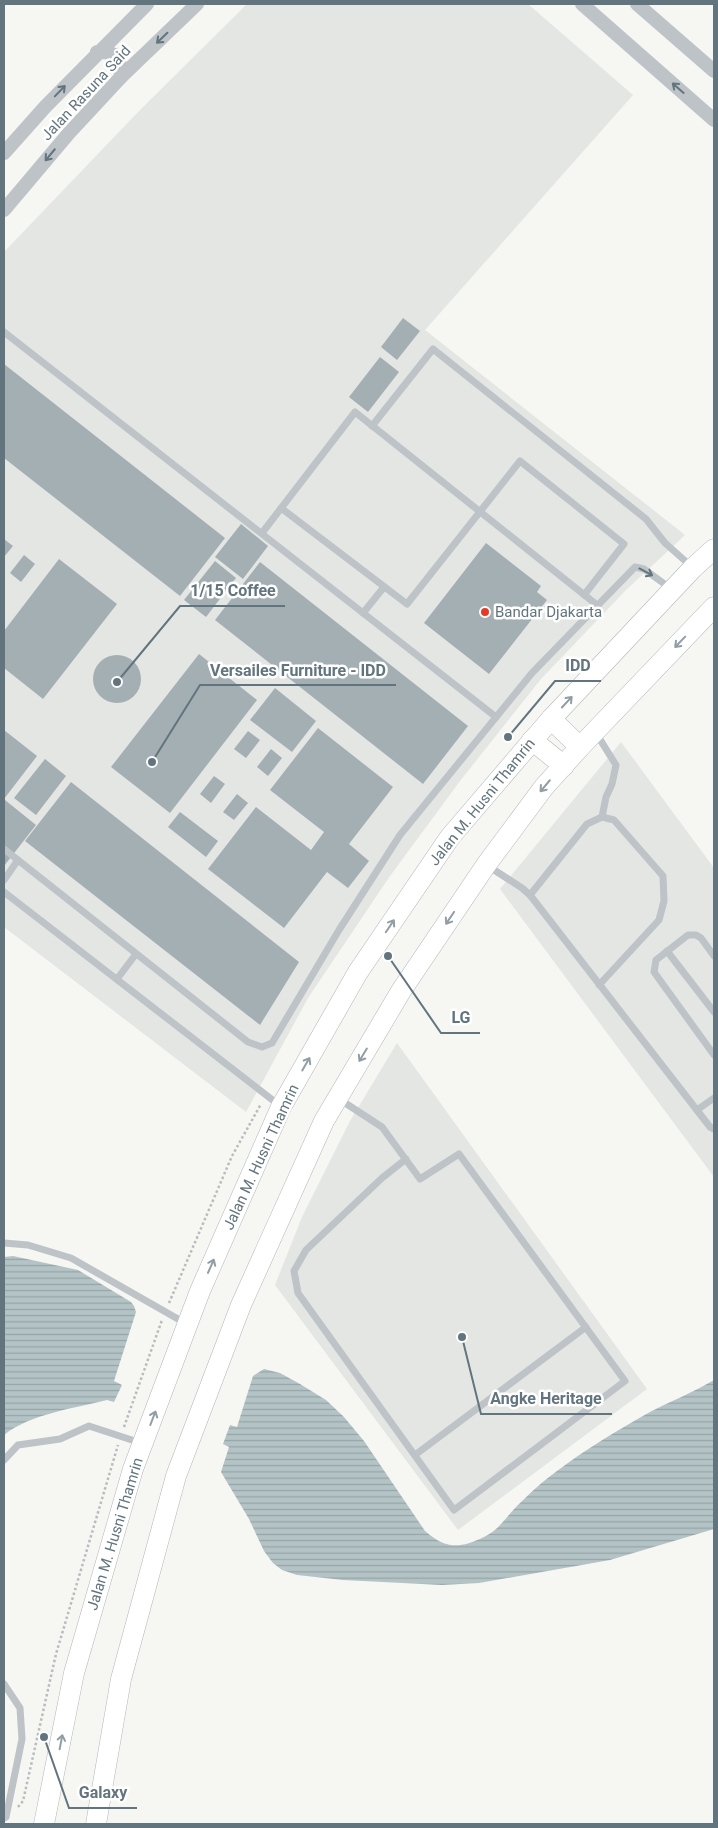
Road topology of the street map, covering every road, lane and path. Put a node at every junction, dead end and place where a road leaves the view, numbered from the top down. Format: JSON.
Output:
{"nodes":[{"id":1,"x":146,"y":4,"type":"edge"},
{"id":2,"x":197,"y":4,"type":"edge"},
{"id":3,"x":582,"y":4,"type":"edge"},
{"id":4,"x":637,"y":4,"type":"edge"},
{"id":5,"x":97,"y":52,"type":"junction"},
{"id":6,"x":714,"y":71,"type":"edge"},
{"id":7,"x":121,"y":77,"type":"junction"},
{"id":8,"x":714,"y":120,"type":"edge"},
{"id":9,"x":4,"y":153,"type":"edge"},
{"id":10,"x":4,"y":210,"type":"edge"},
{"id":11,"x":4,"y":332,"type":"edge"},
{"id":12,"x":372,"y":426,"type":"junction"},
{"id":13,"x":281,"y":508,"type":"junction"},
{"id":14,"x":479,"y":512,"type":"junction"},
{"id":15,"x":262,"y":533,"type":"junction"},
{"id":16,"x":714,"y":550,"type":"edge"},
{"id":17,"x":693,"y":568,"type":"junction"},
{"id":18,"x":384,"y":587,"type":"junction"},
{"id":19,"x":673,"y":589,"type":"junction"},
{"id":20,"x":584,"y":595,"type":"junction"},
{"id":21,"x":597,"y":605,"type":"junction"},
{"id":22,"x":714,"y":607,"type":"edge"},
{"id":23,"x":363,"y":612,"type":"junction"},
{"id":24,"x":496,"y":716,"type":"junction"},
{"id":25,"x":551,"y":719,"type":"junction"},
{"id":26,"x":595,"y":732,"type":"junction"},
{"id":27,"x":532,"y":740,"type":"junction"},
{"id":28,"x":580,"y":747,"type":"junction"},
{"id":29,"x":564,"y":766,"type":"junction"},
{"id":30,"x":602,"y":817,"type":"junction"},
{"id":31,"x":4,"y":849,"type":"edge"},
{"id":32,"x":18,"y":860,"type":"junction"},
{"id":33,"x":486,"y":865,"type":"junction"},
{"id":34,"x":4,"y":880,"type":"edge"},
{"id":35,"x":4,"y":892,"type":"edge"},
{"id":36,"x":530,"y":895,"type":"junction"},
{"id":37,"x":667,"y":951,"type":"junction"},
{"id":38,"x":136,"y":954,"type":"junction"},
{"id":39,"x":714,"y":956,"type":"edge"},
{"id":40,"x":117,"y":979,"type":"junction"},
{"id":41,"x":599,"y":985,"type":"junction"},
{"id":42,"x":714,"y":1012,"type":"edge"},
{"id":43,"x":714,"y":1055,"type":"edge"},
{"id":44,"x":338,"y":1098,"type":"junction"},
{"id":45,"x":714,"y":1098,"type":"edge"},
{"id":46,"x":281,"y":1106,"type":"junction"},
{"id":47,"x":697,"y":1110,"type":"junction"},
{"id":48,"x":714,"y":1129,"type":"edge"},
{"id":49,"x":406,"y":1159,"type":"junction"},
{"id":50,"x":4,"y":1243,"type":"edge"},
{"id":51,"x":188,"y":1324,"type":"junction"},
{"id":52,"x":586,"y":1328,"type":"junction"},
{"id":53,"x":143,"y":1443,"type":"junction"},
{"id":54,"x":415,"y":1455,"type":"junction"},
{"id":55,"x":4,"y":1460,"type":"edge"},
{"id":56,"x":4,"y":1684,"type":"edge"},
{"id":57,"x":4,"y":1818,"type":"edge"},
{"id":58,"x":44,"y":1824,"type":"edge"},
{"id":59,"x":96,"y":1824,"type":"edge"}],
"edges":[{"from":1,"to":5,"type":"street","name":"Jalan Rasuna Said"},
{"from":2,"to":7,"type":"street","name":"Jalan Rasuna Said","one_way":true},
{"from":8,"to":3,"type":"street","one_way":true},
{"from":4,"to":6,"type":"street"},
{"from":5,"to":7,"type":"street"},
{"from":9,"to":5,"type":"street","name":"Jalan Rasuna Said","one_way":true},
{"from":7,"to":10,"type":"street","name":"Jalan Rasuna Said","one_way":true},
{"from":11,"to":15,"type":"lane"},
{"from":12,"to":13,"type":"lane"},
{"from":12,"to":14,"type":"lane"},
{"from":12,"to":17,"type":"lane"},
{"from":13,"to":15,"type":"lane"},
{"from":13,"to":18,"type":"lane"},
{"from":14,"to":18,"type":"lane"},
{"from":14,"to":20,"type":"lane"},
{"from":14,"to":20,"type":"lane"},
{"from":15,"to":23,"type":"lane"},
{"from":16,"to":17,"type":"main road","name":"Jalan M. Husni Thamrin"},
{"from":17,"to":19,"type":"main road","name":"Jalan M. Husni Thamrin"},
{"from":18,"to":23,"type":"lane"},
{"from":21,"to":19,"type":"lane","one_way":true},
{"from":25,"to":19,"type":"main road","name":"Jalan M. Husni Thamrin","one_way":true},
{"from":20,"to":21,"type":"lane"},
{"from":21,"to":24,"type":"lane"},
{"from":22,"to":26,"type":"main road","one_way":true},
{"from":23,"to":24,"type":"lane"},
{"from":24,"to":38,"type":"lane"},
{"from":25,"to":27,"type":"main road","name":"Jalan M. Husni Thamrin"},
{"from":25,"to":28,"type":"main road"},
{"from":26,"to":28,"type":"main road"},
{"from":26,"to":30,"type":"lane"},
{"from":27,"to":29,"type":"main road"},
{"from":46,"to":27,"type":"main road","name":"Jalan M. Husni Thamrin","one_way":true},
{"from":28,"to":29,"type":"main road"},
{"from":29,"to":33,"type":"main road","one_way":true},
{"from":30,"to":36,"type":"lane"},
{"from":30,"to":41,"type":"lane"},
{"from":31,"to":32,"type":"lane"},
{"from":32,"to":34,"type":"lane"},
{"from":32,"to":38,"type":"lane"},
{"from":33,"to":36,"type":"lane"},
{"from":33,"to":44,"type":"main road","one_way":true},
{"from":35,"to":40,"type":"lane"},
{"from":36,"to":41,"type":"lane"},
{"from":37,"to":39,"type":"lane"},
{"from":37,"to":42,"type":"lane"},
{"from":37,"to":43,"type":"lane"},
{"from":38,"to":40,"type":"lane"},
{"from":40,"to":46,"type":"lane"},
{"from":41,"to":47,"type":"lane"},
{"from":44,"to":49,"type":"lane"},
{"from":44,"to":59,"type":"main road"},
{"from":45,"to":47,"type":"lane"},
{"from":51,"to":46,"type":"main road","name":"Jalan M. Husni Thamrin","one_way":true},
{"from":47,"to":48,"type":"lane"},
{"from":49,"to":52,"type":"lane"},
{"from":49,"to":54,"type":"lane"},
{"from":50,"to":51,"type":"lane"},
{"from":53,"to":51,"type":"main road","name":"Jalan M. Husni Thamrin","one_way":true},
{"from":52,"to":54,"type":"lane"},
{"from":52,"to":54,"type":"lane"},
{"from":53,"to":55,"type":"lane"},
{"from":58,"to":53,"type":"main road","name":"Jalan M. Husni Thamrin","one_way":true},
{"from":56,"to":57,"type":"lane"}]}
